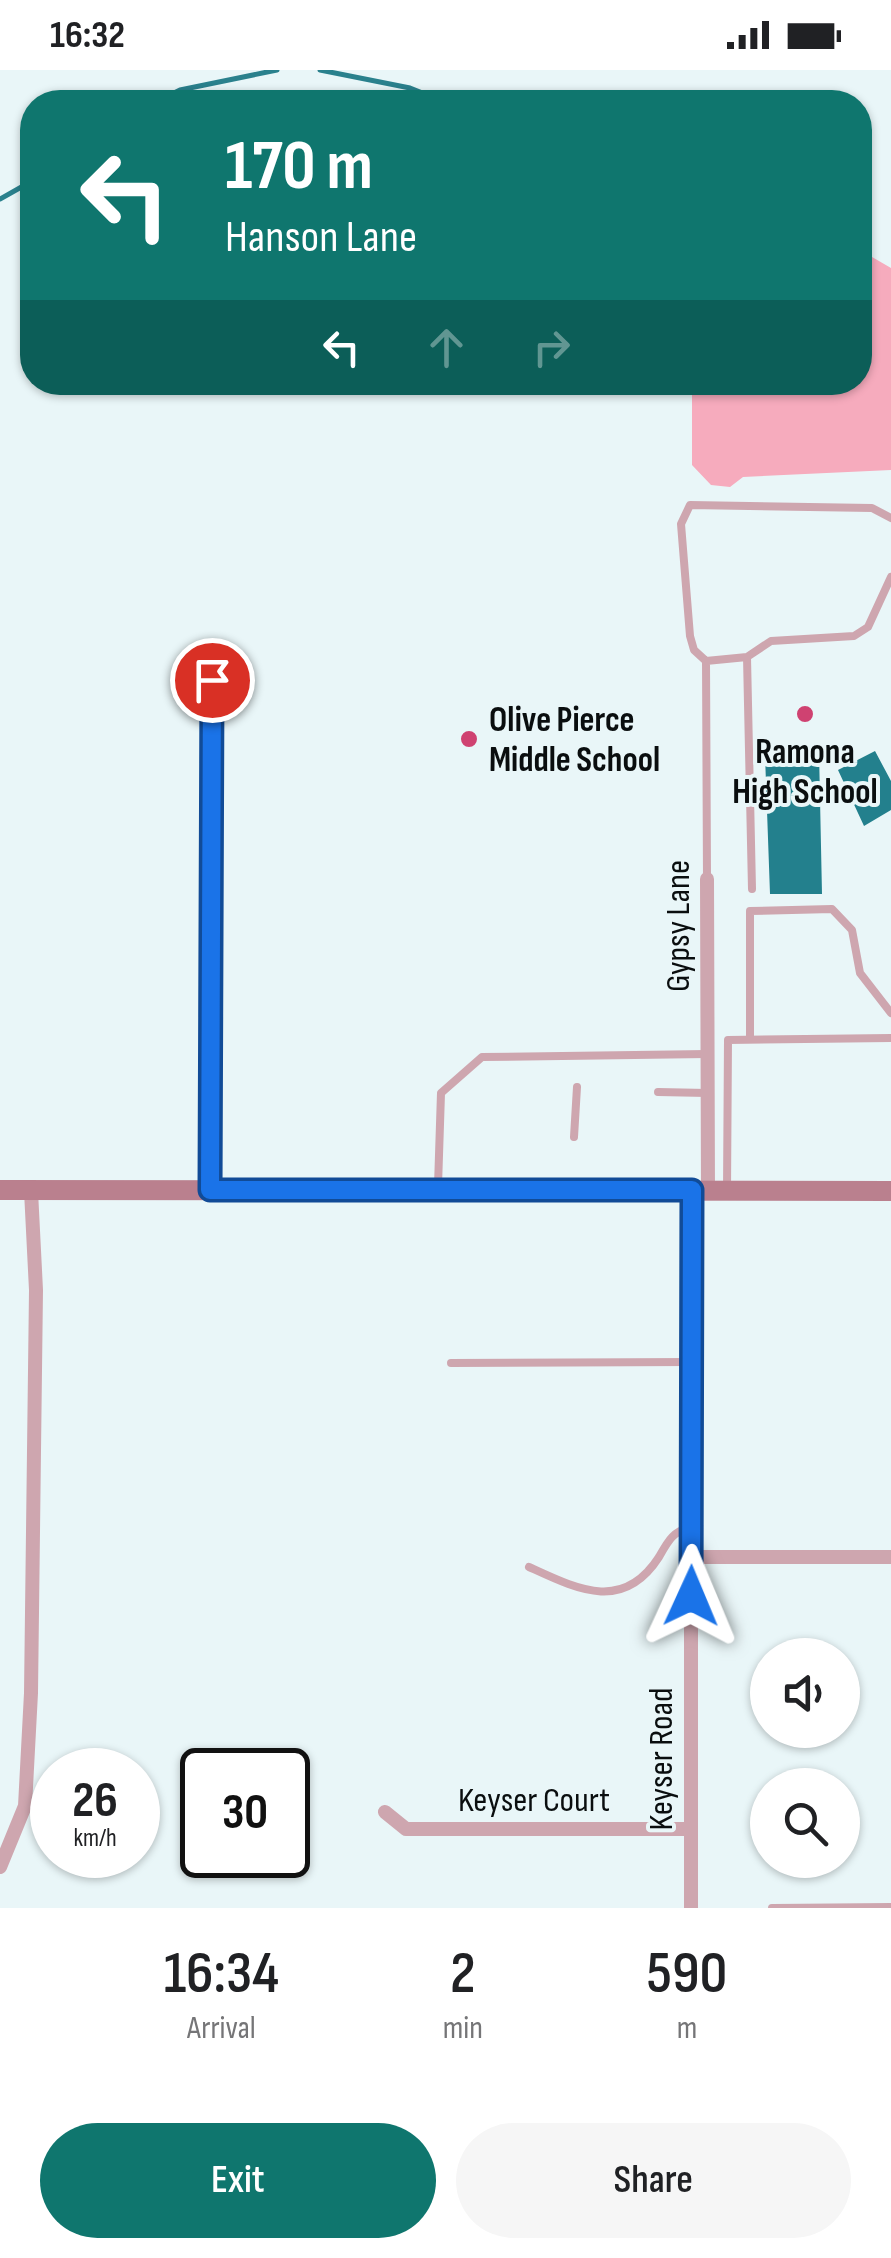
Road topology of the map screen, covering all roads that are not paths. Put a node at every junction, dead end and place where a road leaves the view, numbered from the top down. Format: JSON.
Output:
{"nodes":[{"id":1,"x":891,"y":518,"type":"edge"},
{"id":2,"x":891,"y":577,"type":"edge"},
{"id":3,"x":747,"y":657,"type":"junction"},
{"id":4,"x":706,"y":662,"type":"junction"},
{"id":5,"x":212,"y":680,"type":"dead end"},
{"id":6,"x":707,"y":879,"type":"joint"},
{"id":7,"x":752,"y":889,"type":"dead end"},
{"id":8,"x":891,"y":1013,"type":"edge"},
{"id":9,"x":891,"y":1038,"type":"edge"},
{"id":10,"x":750,"y":1039,"type":"junction"},
{"id":11,"x":706,"y":1054,"type":"junction"},
{"id":12,"x":577,"y":1087,"type":"dead end"},
{"id":13,"x":658,"y":1092,"type":"dead end"},
{"id":14,"x":707,"y":1092,"type":"junction"},
{"id":15,"x":574,"y":1137,"type":"dead end"},
{"id":16,"x":0,"y":1190,"type":"edge"},
{"id":17,"x":210,"y":1190,"type":"junction"},
{"id":18,"x":438,"y":1190,"type":"junction"},
{"id":19,"x":709,"y":1190,"type":"junction"},
{"id":20,"x":31,"y":1191,"type":"junction"},
{"id":21,"x":891,"y":1191,"type":"edge"},
{"id":22,"x":692,"y":1362,"type":"junction"},
{"id":23,"x":451,"y":1363,"type":"dead end"},
{"id":24,"x":692,"y":1527,"type":"junction"},
{"id":25,"x":692,"y":1557,"type":"junction"},
{"id":26,"x":891,"y":1557,"type":"edge"},
{"id":27,"x":528,"y":1567,"type":"dead end"},
{"id":28,"x":385,"y":1812,"type":"dead end"},
{"id":29,"x":690,"y":1829,"type":"junction"},
{"id":30,"x":0,"y":1867,"type":"edge"},
{"id":31,"x":891,"y":1907,"type":"edge"},
{"id":32,"x":690,"y":1908,"type":"edge"},
{"id":33,"x":772,"y":1908,"type":"edge"}],
"edges":[{"from":1,"to":4,"type":"lane"},
{"from":2,"to":3,"type":"lane"},
{"from":3,"to":4,"type":"lane"},
{"from":3,"to":7,"type":"lane"},
{"from":4,"to":6,"type":"lane","name":"Gypsy Lane"},
{"from":5,"to":17,"type":"lane"},
{"from":6,"to":11,"type":"street","name":"Gypsy Lane"},
{"from":8,"to":10,"type":"lane"},
{"from":9,"to":10,"type":"lane"},
{"from":10,"to":19,"type":"lane"},
{"from":11,"to":14,"type":"street","name":"Gypsy Lane"},
{"from":11,"to":18,"type":"lane"},
{"from":12,"to":15,"type":"lane"},
{"from":13,"to":14,"type":"lane"},
{"from":14,"to":19,"type":"street","name":"Gypsy Lane"},
{"from":16,"to":20,"type":"main road"},
{"from":17,"to":18,"type":"main road"},
{"from":17,"to":20,"type":"main road"},
{"from":18,"to":19,"type":"main road"},
{"from":19,"to":21,"type":"main road"},
{"from":19,"to":22,"type":"street","name":"Keyser Road"},
{"from":20,"to":30,"type":"street"},
{"from":22,"to":23,"type":"lane"},
{"from":22,"to":24,"type":"street","name":"Keyser Road"},
{"from":24,"to":25,"type":"street","name":"Keyser Road"},
{"from":24,"to":27,"type":"lane"},
{"from":25,"to":26,"type":"street"},
{"from":25,"to":29,"type":"street","name":"Keyser Road"},
{"from":28,"to":29,"type":"street","name":"Keyser Court"},
{"from":29,"to":32,"type":"street","name":"Keyser Road"},
{"from":31,"to":33,"type":"lane"}]}
